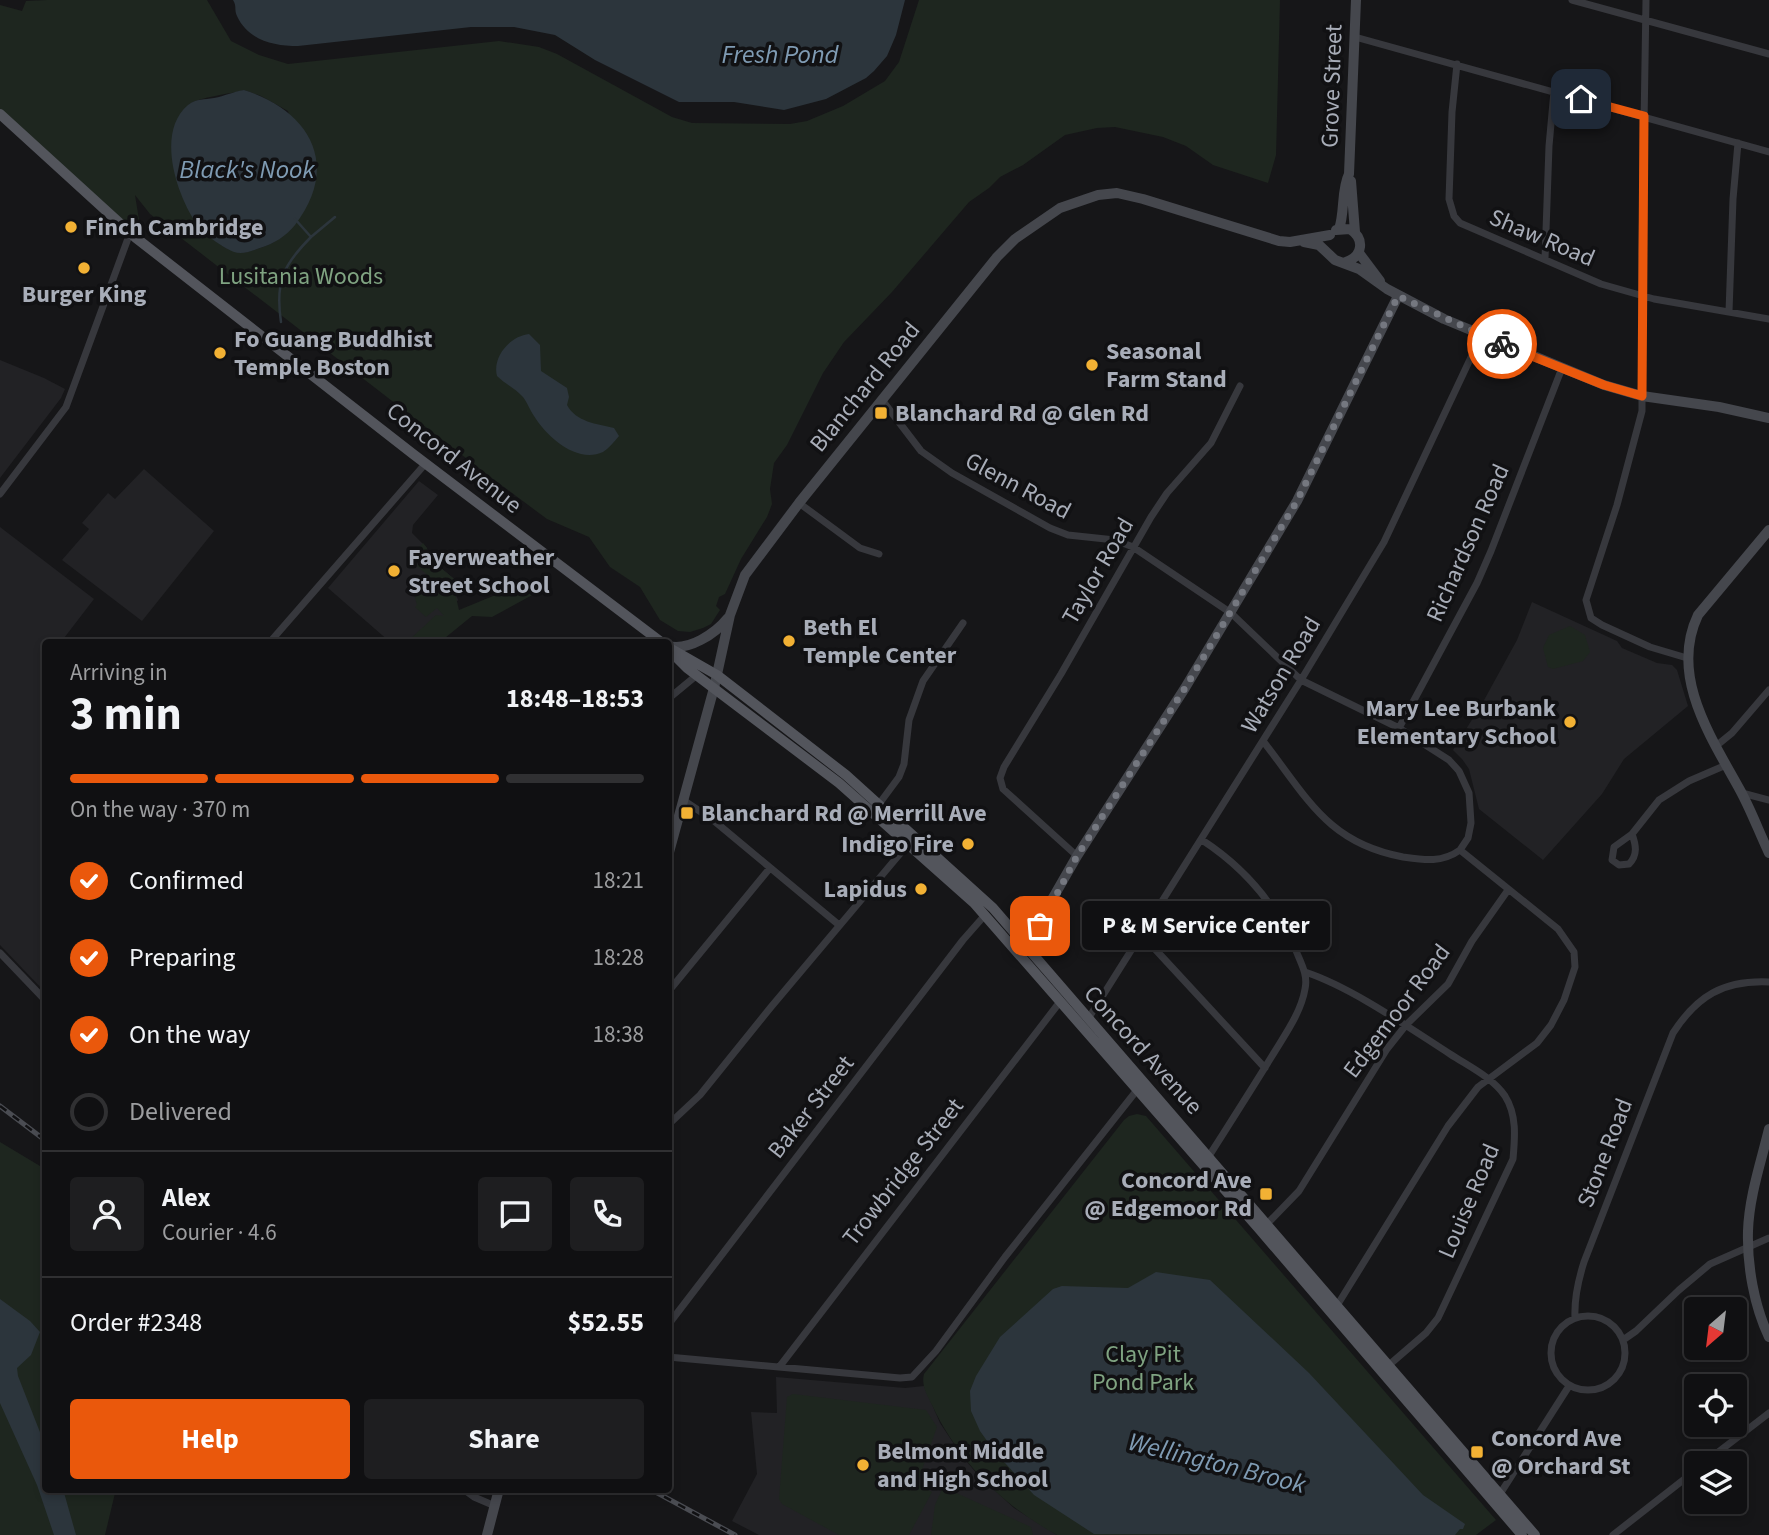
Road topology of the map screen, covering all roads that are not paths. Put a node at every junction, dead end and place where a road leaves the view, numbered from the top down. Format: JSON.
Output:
{"nodes":[{"id":1,"x":1356,"y":0,"type":"edge"},
{"id":2,"x":1572,"y":0,"type":"edge"},
{"id":3,"x":1646,"y":0,"type":"edge"},
{"id":4,"x":1646,"y":20,"type":"junction"},
{"id":5,"x":1355,"y":37,"type":"junction"},
{"id":6,"x":1769,"y":54,"type":"edge"},
{"id":7,"x":1457,"y":64,"type":"junction"},
{"id":8,"x":1554,"y":92,"type":"junction"},
{"id":9,"x":0,"y":114,"type":"edge"},
{"id":10,"x":1644,"y":116,"type":"junction"},
{"id":11,"x":1738,"y":143,"type":"junction"},
{"id":12,"x":1769,"y":152,"type":"edge"},
{"id":13,"x":1349,"y":174,"type":"junction"},
{"id":14,"x":1334,"y":232,"type":"junction"},
{"id":15,"x":1355,"y":232,"type":"junction"},
{"id":16,"x":130,"y":233,"type":"junction"},
{"id":17,"x":1300,"y":241,"type":"junction"},
{"id":18,"x":1328,"y":251,"type":"junction"},
{"id":19,"x":1359,"y":253,"type":"junction"},
{"id":20,"x":1545,"y":259,"type":"junction"},
{"id":21,"x":1346,"y":262,"type":"junction"},
{"id":22,"x":1387,"y":289,"type":"junction"},
{"id":23,"x":1398,"y":296,"type":"junction"},
{"id":24,"x":1642,"y":296,"type":"junction"},
{"id":25,"x":1729,"y":313,"type":"junction"},
{"id":26,"x":1769,"y":319,"type":"edge"},
{"id":27,"x":1482,"y":336,"type":"junction"},
{"id":28,"x":1562,"y":368,"type":"junction"},
{"id":29,"x":1240,"y":386,"type":"dead end"},
{"id":30,"x":1642,"y":396,"type":"junction"},
{"id":31,"x":882,"y":400,"type":"junction"},
{"id":32,"x":1769,"y":418,"type":"edge"},
{"id":33,"x":426,"y":463,"type":"junction"},
{"id":34,"x":0,"y":494,"type":"edge"},
{"id":35,"x":799,"y":503,"type":"junction"},
{"id":36,"x":1769,"y":530,"type":"edge"},
{"id":37,"x":1133,"y":547,"type":"junction"},
{"id":38,"x":879,"y":554,"type":"dead end"},
{"id":39,"x":1231,"y":613,"type":"junction"},
{"id":40,"x":730,"y":615,"type":"junction"},
{"id":41,"x":963,"y":622,"type":"dead end"},
{"id":42,"x":273,"y":639,"type":"edge"},
{"id":43,"x":657,"y":639,"type":"edge"},
{"id":44,"x":672,"y":648,"type":"edge"},
{"id":45,"x":672,"y":649,"type":"edge"},
{"id":46,"x":672,"y":651,"type":"edge"},
{"id":47,"x":1687,"y":658,"type":"junction"},
{"id":48,"x":697,"y":675,"type":"junction"},
{"id":49,"x":717,"y":675,"type":"junction"},
{"id":50,"x":1301,"y":681,"type":"junction"},
{"id":51,"x":714,"y":688,"type":"junction"},
{"id":52,"x":1769,"y":690,"type":"edge"},
{"id":53,"x":672,"y":696,"type":"edge"},
{"id":54,"x":1399,"y":729,"type":"junction"},
{"id":55,"x":1263,"y":741,"type":"junction"},
{"id":56,"x":1716,"y":746,"type":"junction"},
{"id":57,"x":1726,"y":765,"type":"junction"},
{"id":58,"x":1742,"y":793,"type":"junction"},
{"id":59,"x":682,"y":800,"type":"junction"},
{"id":60,"x":1769,"y":800,"type":"edge"},
{"id":61,"x":880,"y":804,"type":"junction"},
{"id":62,"x":1632,"y":834,"type":"junction"},
{"id":63,"x":672,"y":840,"type":"edge"},
{"id":64,"x":1202,"y":840,"type":"junction"},
{"id":65,"x":909,"y":843,"type":"junction"},
{"id":66,"x":1460,"y":850,"type":"junction"},
{"id":67,"x":1769,"y":853,"type":"edge"},
{"id":68,"x":1077,"y":856,"type":"junction"},
{"id":69,"x":770,"y":867,"type":"junction"},
{"id":70,"x":1508,"y":890,"type":"junction"},
{"id":71,"x":989,"y":912,"type":"junction"},
{"id":72,"x":839,"y":925,"type":"junction"},
{"id":73,"x":1142,"y":935,"type":"junction"},
{"id":74,"x":1019,"y":948,"type":"junction"},
{"id":75,"x":0,"y":953,"type":"edge"},
{"id":76,"x":1305,"y":972,"type":"junction"},
{"id":77,"x":1769,"y":982,"type":"edge"},
{"id":78,"x":672,"y":987,"type":"edge"},
{"id":79,"x":42,"y":997,"type":"edge"},
{"id":80,"x":1062,"y":998,"type":"junction"},
{"id":81,"x":1086,"y":1024,"type":"junction"},
{"id":82,"x":1406,"y":1026,"type":"junction"},
{"id":83,"x":1265,"y":1068,"type":"junction"},
{"id":84,"x":1488,"y":1079,"type":"junction"},
{"id":85,"x":1140,"y":1086,"type":"junction"},
{"id":86,"x":672,"y":1121,"type":"edge"},
{"id":87,"x":1769,"y":1129,"type":"edge"},
{"id":88,"x":1766,"y":1154,"type":"edge"},
{"id":89,"x":1206,"y":1161,"type":"junction"},
{"id":90,"x":1264,"y":1227,"type":"junction"},
{"id":91,"x":1769,"y":1238,"type":"edge"},
{"id":92,"x":1748,"y":1246,"type":"junction"},
{"id":93,"x":1335,"y":1309,"type":"junction"},
{"id":94,"x":1575,"y":1318,"type":"junction"},
{"id":95,"x":672,"y":1320,"type":"edge"},
{"id":96,"x":1769,"y":1337,"type":"edge"},
{"id":97,"x":1623,"y":1340,"type":"junction"},
{"id":98,"x":672,"y":1357,"type":"edge"},
{"id":99,"x":780,"y":1366,"type":"junction"},
{"id":100,"x":1385,"y":1368,"type":"junction"},
{"id":101,"x":1569,"y":1385,"type":"junction"},
{"id":102,"x":1769,"y":1413,"type":"edge"},
{"id":103,"x":1720,"y":1451,"type":"edge"},
{"id":104,"x":1684,"y":1479,"type":"edge"},
{"id":105,"x":471,"y":1493,"type":"edge"},
{"id":106,"x":498,"y":1493,"type":"edge"},
{"id":107,"x":1500,"y":1494,"type":"junction"},
{"id":108,"x":495,"y":1506,"type":"junction"},
{"id":109,"x":487,"y":1535,"type":"edge"},
{"id":110,"x":1522,"y":1535,"type":"edge"},
{"id":111,"x":1535,"y":1535,"type":"edge"},
{"id":112,"x":1613,"y":1535,"type":"edge"}],
"edges":[{"from":1,"to":5,"type":"street","name":"Grove Street"},
{"from":2,"to":4,"type":"street"},
{"from":3,"to":4,"type":"street"},
{"from":4,"to":6,"type":"street"},
{"from":4,"to":10,"type":"street"},
{"from":5,"to":7,"type":"street"},
{"from":5,"to":13,"type":"street","name":"Grove Street"},
{"from":7,"to":8,"type":"street"},
{"from":7,"to":20,"type":"street","name":"Shaw Road"},
{"from":8,"to":10,"type":"street"},
{"from":8,"to":20,"type":"street"},
{"from":9,"to":16,"type":"main road","name":"Concord Avenue"},
{"from":10,"to":11,"type":"street"},
{"from":10,"to":24,"type":"street"},
{"from":11,"to":12,"type":"street"},
{"from":11,"to":25,"type":"street"},
{"from":13,"to":14,"type":"street","name":"Grove Street"},
{"from":13,"to":15,"type":"street","name":"Grove Street"},
{"from":14,"to":15,"type":"street"},
{"from":14,"to":17,"type":"street","name":"Blanchard Road"},
{"from":14,"to":18,"type":"street"},
{"from":15,"to":19,"type":"street"},
{"from":16,"to":33,"type":"main road","name":"Concord Avenue"},
{"from":16,"to":34,"type":"street"},
{"from":17,"to":18,"type":"street","name":"Blanchard Road"},
{"from":17,"to":31,"type":"street","name":"Blanchard Road"},
{"from":18,"to":21,"type":"street"},
{"from":19,"to":21,"type":"street"},
{"from":19,"to":22,"type":"street"},
{"from":20,"to":24,"type":"street","name":"Shaw Road"},
{"from":21,"to":22,"type":"street"},
{"from":22,"to":23,"type":"street"},
{"from":23,"to":27,"type":"street"},
{"from":23,"to":39,"type":"street"},
{"from":24,"to":25,"type":"street","name":"Shaw Road"},
{"from":24,"to":30,"type":"street"},
{"from":25,"to":26,"type":"street","name":"Shaw Road"},
{"from":27,"to":28,"type":"street"},
{"from":27,"to":50,"type":"street","name":"Watson Road"},
{"from":28,"to":30,"type":"street"},
{"from":28,"to":54,"type":"street","name":"Richardson Road"},
{"from":29,"to":37,"type":"street","name":"Taylor Road"},
{"from":30,"to":32,"type":"street"},
{"from":30,"to":47,"type":"street"},
{"from":31,"to":35,"type":"street","name":"Blanchard Road"},
{"from":31,"to":37,"type":"street","name":"Glenn Road"},
{"from":33,"to":42,"type":"street"},
{"from":33,"to":43,"type":"main road","name":"Concord Avenue"},
{"from":35,"to":38,"type":"street"},
{"from":35,"to":40,"type":"street","name":"Blanchard Road"},
{"from":36,"to":47,"type":"street"},
{"from":37,"to":39,"type":"street","name":"Glenn Road"},
{"from":37,"to":68,"type":"street","name":"Taylor Road"},
{"from":39,"to":50,"type":"street","name":"Glenn Road"},
{"from":39,"to":68,"type":"street"},
{"from":40,"to":44,"type":"street"},
{"from":40,"to":49,"type":"street","name":"Blanchard Road"},
{"from":41,"to":61,"type":"street"},
{"from":45,"to":49,"type":"main road","name":"Concord Avenue"},
{"from":46,"to":48,"type":"main road","name":"Concord Avenue"},
{"from":47,"to":56,"type":"street"},
{"from":48,"to":51,"type":"main road","name":"Concord Avenue"},
{"from":48,"to":53,"type":"street"},
{"from":49,"to":51,"type":"street","name":"Blanchard Road"},
{"from":49,"to":61,"type":"main road","name":"Concord Avenue"},
{"from":50,"to":54,"type":"street","name":"Glenn Road"},
{"from":50,"to":55,"type":"street","name":"Watson Road"},
{"from":51,"to":59,"type":"street","name":"Blanchard Road"},
{"from":51,"to":65,"type":"main road","name":"Concord Avenue"},
{"from":52,"to":56,"type":"street"},
{"from":54,"to":66,"type":"street","name":"Glenn Road"},
{"from":55,"to":64,"type":"street","name":"Watson Road"},
{"from":55,"to":66,"type":"street"},
{"from":56,"to":57,"type":"street"},
{"from":57,"to":58,"type":"street"},
{"from":57,"to":62,"type":"street"},
{"from":58,"to":60,"type":"street"},
{"from":58,"to":67,"type":"street"},
{"from":59,"to":63,"type":"street","name":"Blanchard Road"},
{"from":59,"to":69,"type":"street"},
{"from":61,"to":71,"type":"main road","name":"Concord Avenue"},
{"from":62,"to":62,"type":"street"},
{"from":64,"to":73,"type":"street","name":"Watson Road"},
{"from":64,"to":76,"type":"street"},
{"from":65,"to":71,"type":"main road","name":"Concord Avenue"},
{"from":65,"to":72,"type":"street"},
{"from":66,"to":70,"type":"street"},
{"from":68,"to":74,"type":"street"},
{"from":69,"to":72,"type":"street"},
{"from":69,"to":78,"type":"street"},
{"from":70,"to":82,"type":"street","name":"Edgemoor Road"},
{"from":70,"to":84,"type":"street"},
{"from":71,"to":74,"type":"main road","name":"Concord Avenue"},
{"from":71,"to":95,"type":"street","name":"Baker Street"},
{"from":72,"to":86,"type":"street"},
{"from":73,"to":81,"type":"street","name":"Watson Road"},
{"from":73,"to":83,"type":"street"},
{"from":74,"to":80,"type":"main road","name":"Concord Avenue"},
{"from":75,"to":79,"type":"street"},
{"from":76,"to":82,"type":"street","name":"Louise Road"},
{"from":76,"to":83,"type":"street"},
{"from":77,"to":94,"type":"street","name":"Stone Road"},
{"from":80,"to":81,"type":"main road","name":"Concord Avenue"},
{"from":80,"to":99,"type":"street","name":"Trowbridge Street"},
{"from":81,"to":85,"type":"main road","name":"Concord Avenue"},
{"from":82,"to":84,"type":"street","name":"Louise Road"},
{"from":82,"to":90,"type":"street","name":"Edgemoor Road"},
{"from":83,"to":89,"type":"street"},
{"from":84,"to":93,"type":"street"},
{"from":84,"to":100,"type":"street","name":"Louise Road"},
{"from":85,"to":89,"type":"main road","name":"Concord Avenue"},
{"from":85,"to":99,"type":"street"},
{"from":87,"to":88,"type":"street"},
{"from":88,"to":92,"type":"street"},
{"from":89,"to":90,"type":"main road","name":"Concord Avenue"},
{"from":90,"to":93,"type":"main road","name":"Concord Avenue"},
{"from":91,"to":92,"type":"street"},
{"from":92,"to":96,"type":"street"},
{"from":92,"to":97,"type":"street"},
{"from":93,"to":100,"type":"main road","name":"Concord Avenue"},
{"from":94,"to":97,"type":"street"},
{"from":94,"to":101,"type":"street"},
{"from":97,"to":101,"type":"street"},
{"from":98,"to":99,"type":"street"},
{"from":100,"to":107,"type":"main road","name":"Concord Avenue"},
{"from":100,"to":110,"type":"main road","name":"Concord Avenue"},
{"from":101,"to":107,"type":"street"},
{"from":102,"to":103,"type":"street"},
{"from":104,"to":112,"type":"street"},
{"from":105,"to":108,"type":"street"},
{"from":106,"to":108,"type":"street"},
{"from":107,"to":111,"type":"main road","name":"Concord Avenue"},
{"from":108,"to":109,"type":"street"}]}
